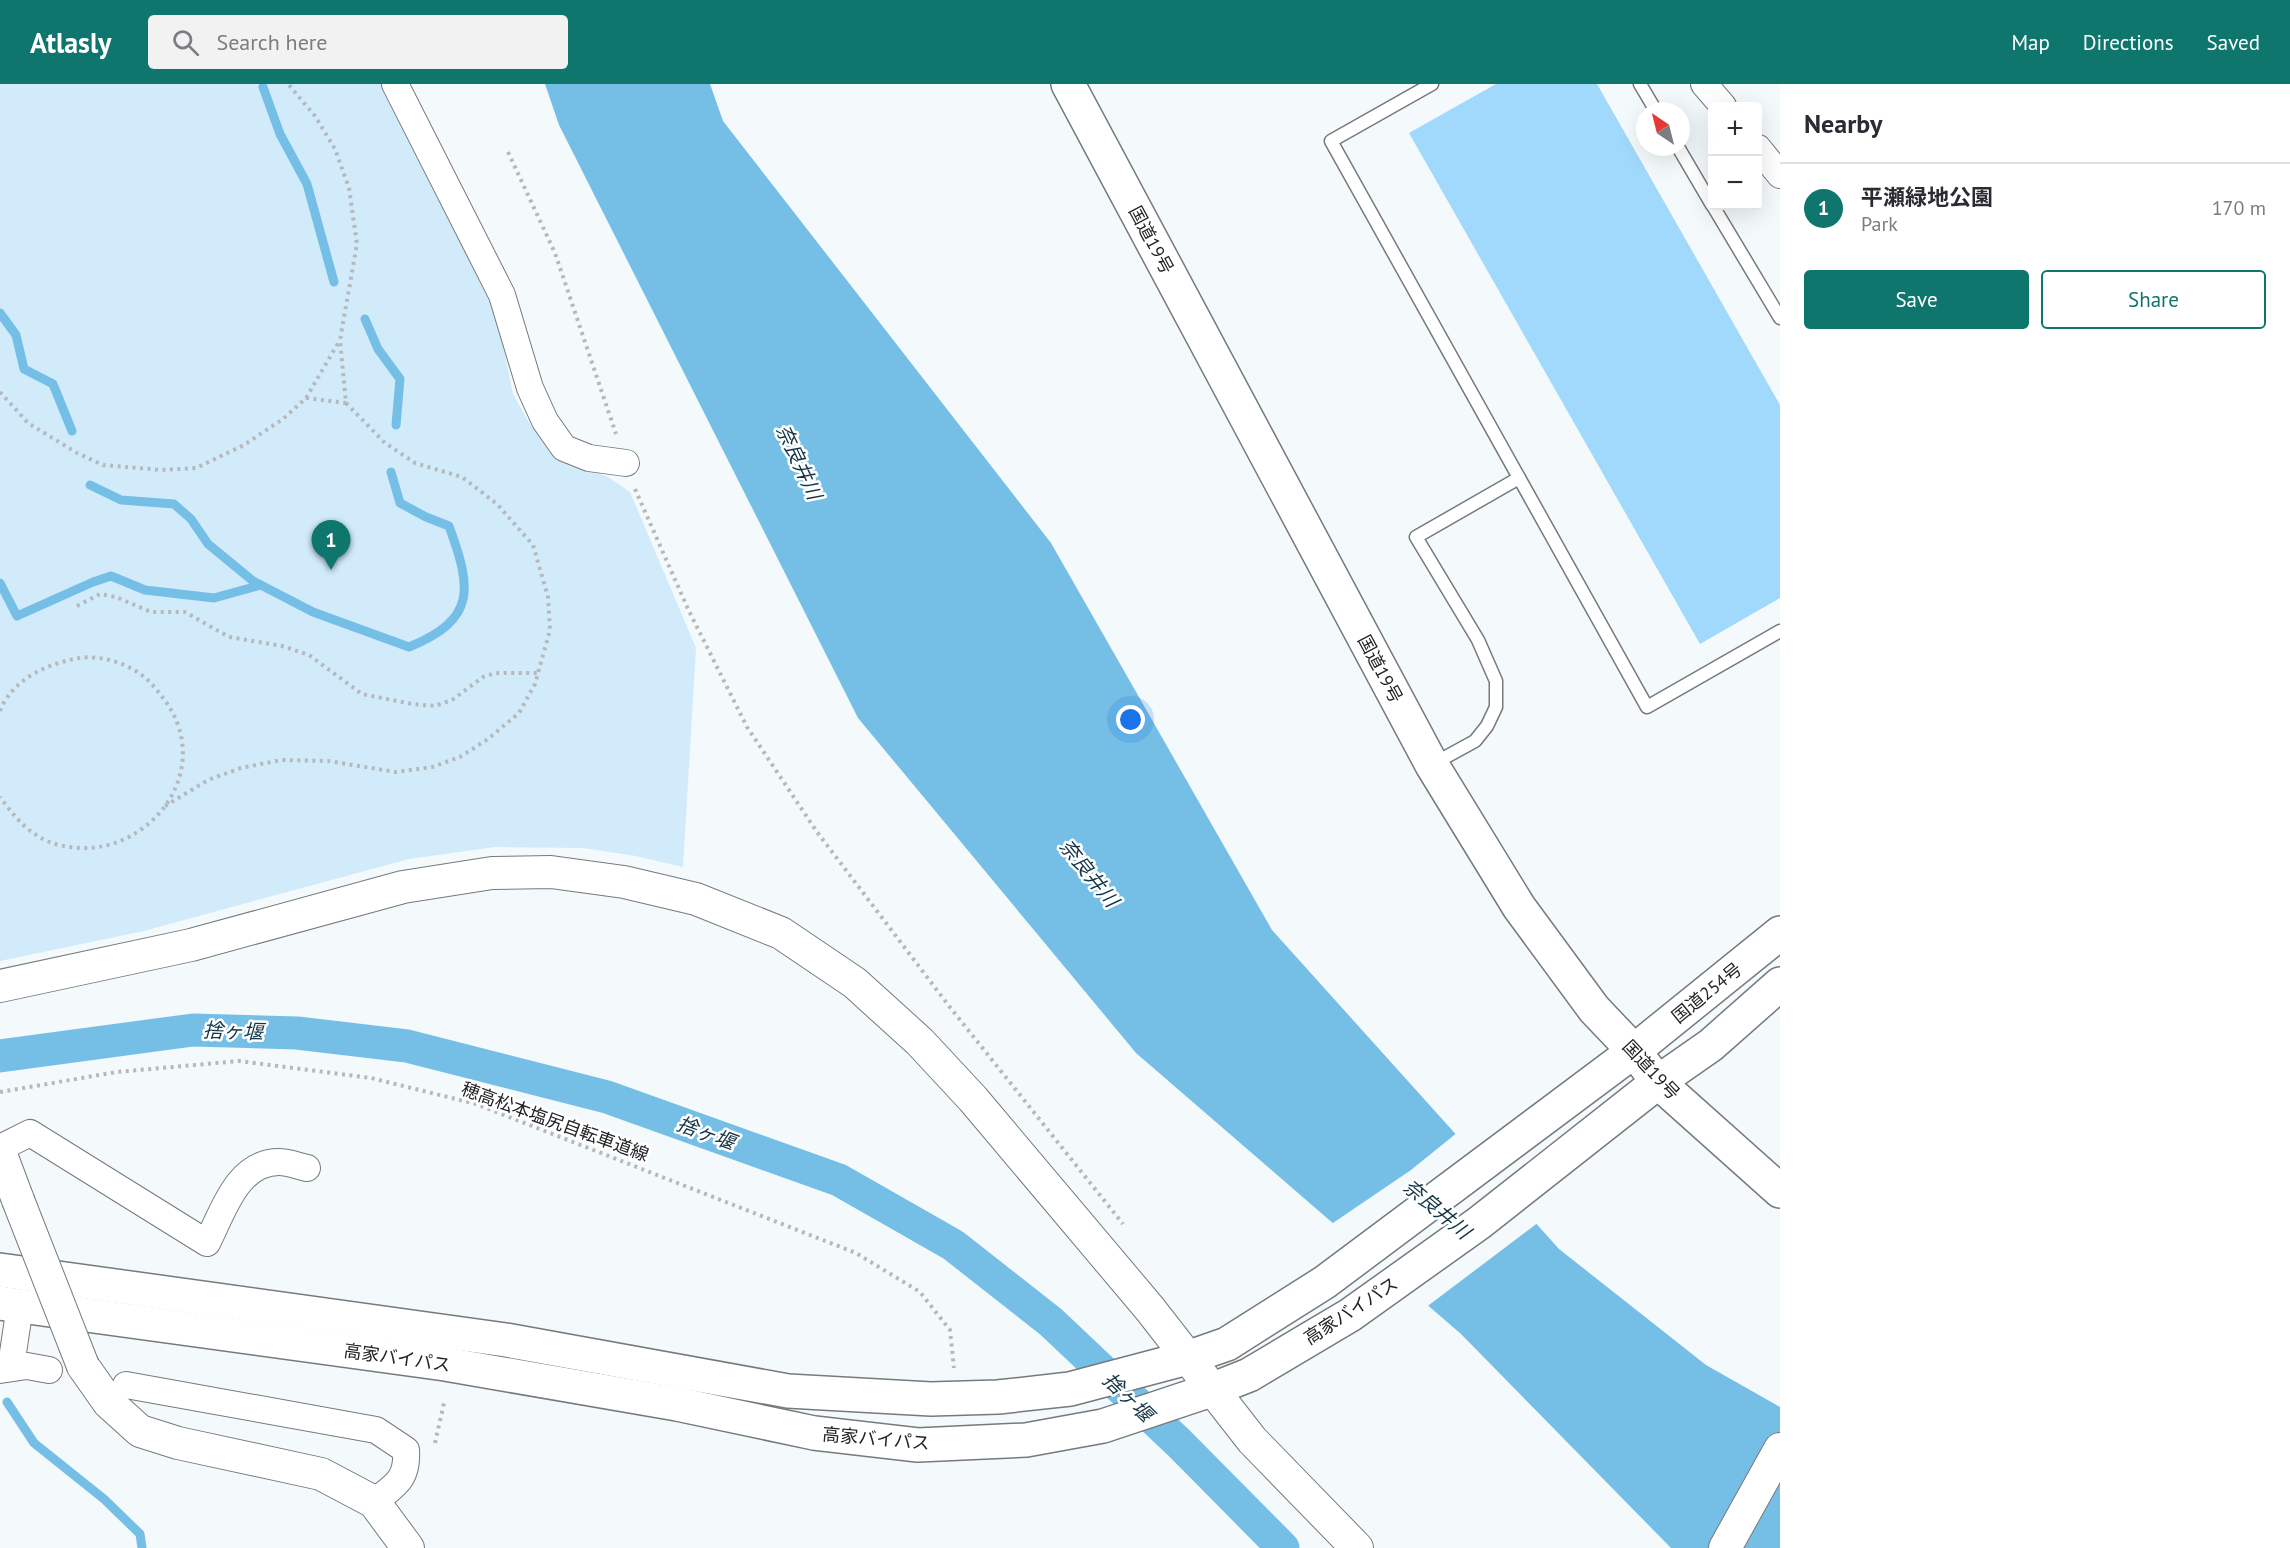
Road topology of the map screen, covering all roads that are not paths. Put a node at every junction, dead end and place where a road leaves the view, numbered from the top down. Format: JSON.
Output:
{"nodes":[{"id":1,"x":395,"y":84,"type":"edge"},
{"id":2,"x":1068,"y":84,"type":"edge"},
{"id":3,"x":1432,"y":84,"type":"edge"},
{"id":4,"x":1640,"y":84,"type":"edge"},
{"id":5,"x":1704,"y":84,"type":"edge"},
{"id":6,"x":1651,"y":102,"type":"edge"},
{"id":7,"x":1720,"y":102,"type":"edge"},
{"id":8,"x":1762,"y":153,"type":"edge"},
{"id":9,"x":1683,"y":156,"type":"edge"},
{"id":10,"x":1780,"y":175,"type":"edge"},
{"id":11,"x":1708,"y":197,"type":"edge"},
{"id":12,"x":1716,"y":210,"type":"edge"},
{"id":13,"x":1780,"y":318,"type":"edge"},
{"id":14,"x":626,"y":463,"type":"road end"},
{"id":15,"x":1519,"y":478,"type":"junction"},
{"id":16,"x":1780,"y":631,"type":"edge"},
{"id":17,"x":1431,"y":765,"type":"junction"},
{"id":18,"x":1780,"y":933,"type":"edge"},
{"id":19,"x":1780,"y":984,"type":"edge"},
{"id":20,"x":0,"y":986,"type":"edge"},
{"id":21,"x":1634,"y":1051,"type":"junction"},
{"id":22,"x":1658,"y":1082,"type":"junction"},
{"id":23,"x":0,"y":1148,"type":"edge"},
{"id":24,"x":0,"y":1152,"type":"edge"},
{"id":25,"x":307,"y":1168,"type":"dead end"},
{"id":26,"x":1780,"y":1191,"type":"edge"},
{"id":27,"x":0,"y":1270,"type":"edge"},
{"id":28,"x":10,"y":1305,"type":"edge"},
{"id":29,"x":1187,"y":1358,"type":"junction"},
{"id":30,"x":6,"y":1368,"type":"edge"},
{"id":31,"x":49,"y":1370,"type":"dead end"},
{"id":32,"x":126,"y":1385,"type":"dead end"},
{"id":33,"x":1199,"y":1394,"type":"junction"},
{"id":34,"x":1780,"y":1449,"type":"edge"},
{"id":35,"x":374,"y":1502,"type":"junction"},
{"id":36,"x":408,"y":1548,"type":"edge"},
{"id":37,"x":1357,"y":1548,"type":"edge"},
{"id":38,"x":1725,"y":1548,"type":"edge"}],
"edges":[{"from":1,"to":14,"type":"street"},
{"from":2,"to":17,"type":"highway","name":"国道19号"},
{"from":3,"to":15,"type":"lane"},
{"from":4,"to":6,"type":"lane"},
{"from":5,"to":7,"type":"street"},
{"from":8,"to":10,"type":"street"},
{"from":9,"to":11,"type":"lane"},
{"from":12,"to":13,"type":"lane"},
{"from":15,"to":16,"type":"lane"},
{"from":15,"to":17,"type":"lane"},
{"from":17,"to":21,"type":"highway","name":"国道19号"},
{"from":18,"to":21,"type":"highway","name":"国道254号"},
{"from":19,"to":22,"type":"highway"},
{"from":20,"to":29,"type":"street"},
{"from":21,"to":22,"type":"highway","name":"国道19号"},
{"from":21,"to":29,"type":"highway","name":"高家バイパス"},
{"from":22,"to":26,"type":"highway","name":"国道19号"},
{"from":22,"to":33,"type":"highway","name":"高家バイパス"},
{"from":23,"to":25,"type":"street"},
{"from":24,"to":35,"type":"street","bridge":true},
{"from":27,"to":29,"type":"highway","name":"高家バイパス"},
{"from":28,"to":30,"type":"street"},
{"from":28,"to":33,"type":"highway","name":"高家バイパス"},
{"from":29,"to":33,"type":"street"},
{"from":30,"to":31,"type":"street"},
{"from":32,"to":35,"type":"street"},
{"from":33,"to":37,"type":"street"},
{"from":34,"to":38,"type":"street"},
{"from":35,"to":36,"type":"street"}]}
